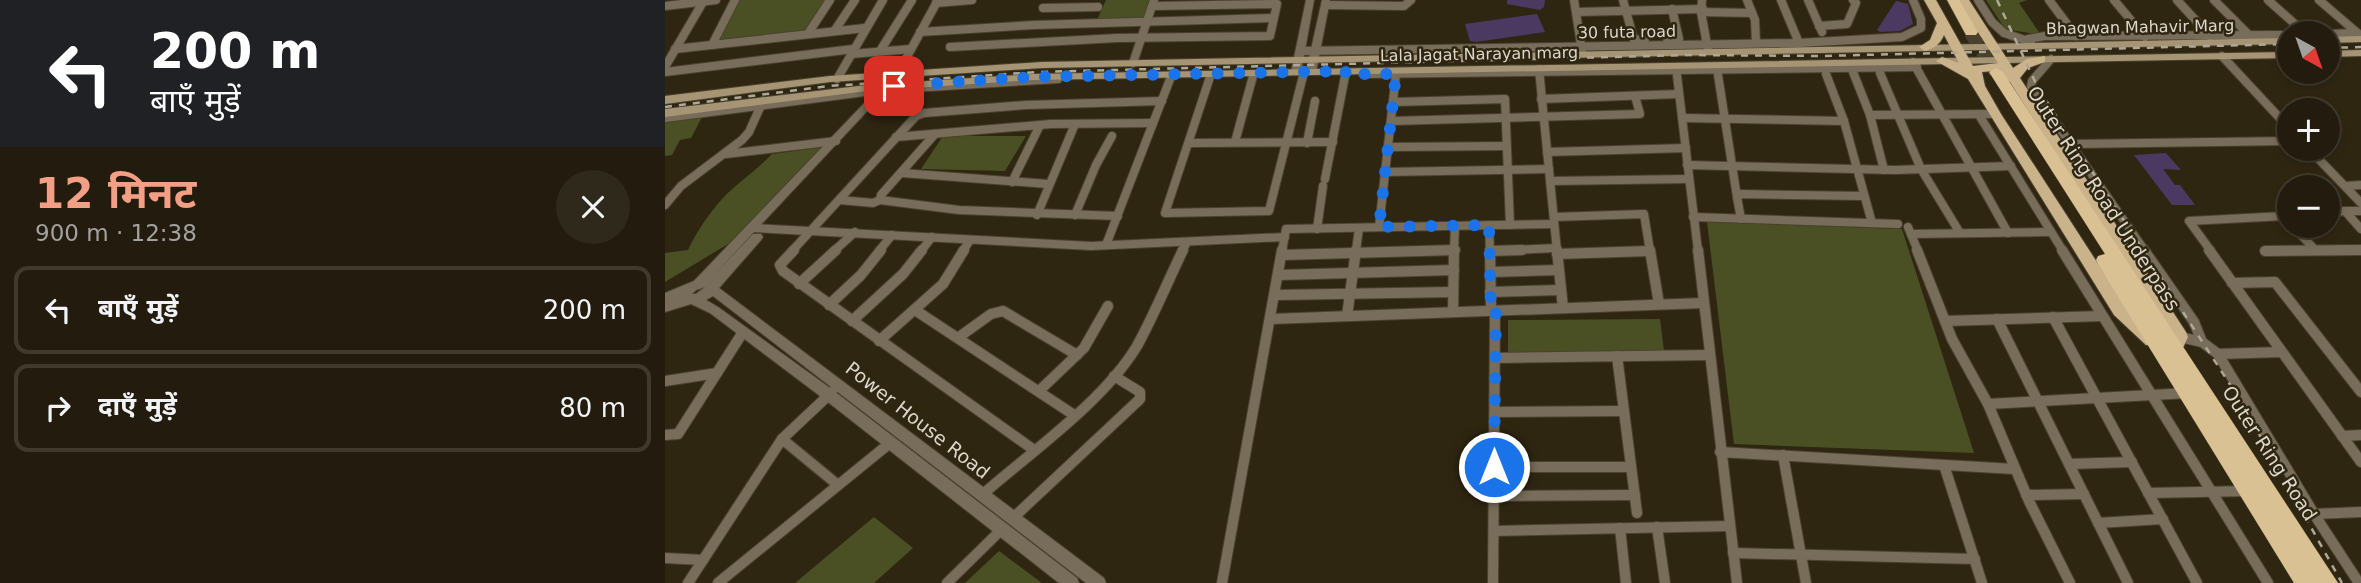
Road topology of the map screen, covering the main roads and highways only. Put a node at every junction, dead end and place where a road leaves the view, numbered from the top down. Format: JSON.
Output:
{"nodes":[{"id":1,"x":1930,"y":0,"type":"edge"},
{"id":2,"x":1944,"y":0,"type":"edge"},
{"id":3,"x":1953,"y":0,"type":"edge"},
{"id":4,"x":1963,"y":0,"type":"edge"},
{"id":5,"x":1942,"y":24,"type":"junction"},
{"id":6,"x":2360,"y":35,"type":"edge"},
{"id":7,"x":1962,"y":37,"type":"junction"},
{"id":8,"x":2277,"y":38,"type":"edge"},
{"id":9,"x":2340,"y":38,"type":"edge"},
{"id":10,"x":1992,"y":46,"type":"junction"},
{"id":11,"x":1925,"y":47,"type":"junction"},
{"id":12,"x":2361,"y":53,"type":"edge"},
{"id":13,"x":2340,"y":54,"type":"edge"},
{"id":14,"x":2277,"y":55,"type":"edge"},
{"id":15,"x":2046,"y":59,"type":"junction"},
{"id":16,"x":1942,"y":61,"type":"junction"},
{"id":17,"x":1964,"y":61,"type":"junction"},
{"id":18,"x":1989,"y":70,"type":"junction"},
{"id":19,"x":2013,"y":79,"type":"junction"},
{"id":20,"x":665,"y":100,"type":"edge"},
{"id":21,"x":665,"y":116,"type":"edge"},
{"id":22,"x":2018,"y":164,"type":"junction"},
{"id":23,"x":2172,"y":344,"type":"junction"},
{"id":24,"x":2307,"y":583,"type":"edge"},
{"id":25,"x":2327,"y":583,"type":"edge"}],
"edges":[{"from":1,"to":5,"type":"main road"},
{"from":2,"to":7,"type":"highway"},
{"from":3,"to":7,"type":"highway"},
{"from":4,"to":10,"type":"main road"},
{"from":5,"to":7,"type":"main road"},
{"from":5,"to":11,"type":"main road"},
{"from":6,"to":9,"type":"main road"},
{"from":7,"to":10,"type":"main road","name":"Lala Jagat Narayan marg"},
{"from":7,"to":11,"type":"main road","name":"Lala Jagat Narayan marg"},
{"from":7,"to":17,"type":"main road"},
{"from":8,"to":10,"type":"main road","name":"Bhagwan Mahavir Marg"},
{"from":10,"to":18,"type":"main road"},
{"from":11,"to":20,"type":"main road","name":"Lala Jagat Narayan marg"},
{"from":12,"to":13,"type":"main road"},
{"from":14,"to":15,"type":"main road","name":"Bhagwan Mahavir Marg"},
{"from":15,"to":18,"type":"main road","name":"Bhagwan Mahavir Marg"},
{"from":15,"to":19,"type":"main road"},
{"from":16,"to":17,"type":"main road","name":"Lala Jagat Narayan marg"},
{"from":16,"to":18,"type":"main road"},
{"from":16,"to":21,"type":"main road","name":"Lala Jagat Narayan marg"},
{"from":17,"to":18,"type":"main road"},
{"from":17,"to":18,"type":"main road","name":"Lala Jagat Narayan marg"},
{"from":18,"to":19,"type":"main road"},
{"from":18,"to":22,"type":"main road"},
{"from":18,"to":23,"type":"highway","name":"Outer Ring Road Underpass"},
{"from":19,"to":22,"type":"main road"},
{"from":19,"to":23,"type":"main road"},
{"from":22,"to":23,"type":"main road"},
{"from":23,"to":24,"type":"highway","name":"Outer Ring Road"},
{"from":23,"to":25,"type":"highway","name":"Outer Ring Road"}]}
